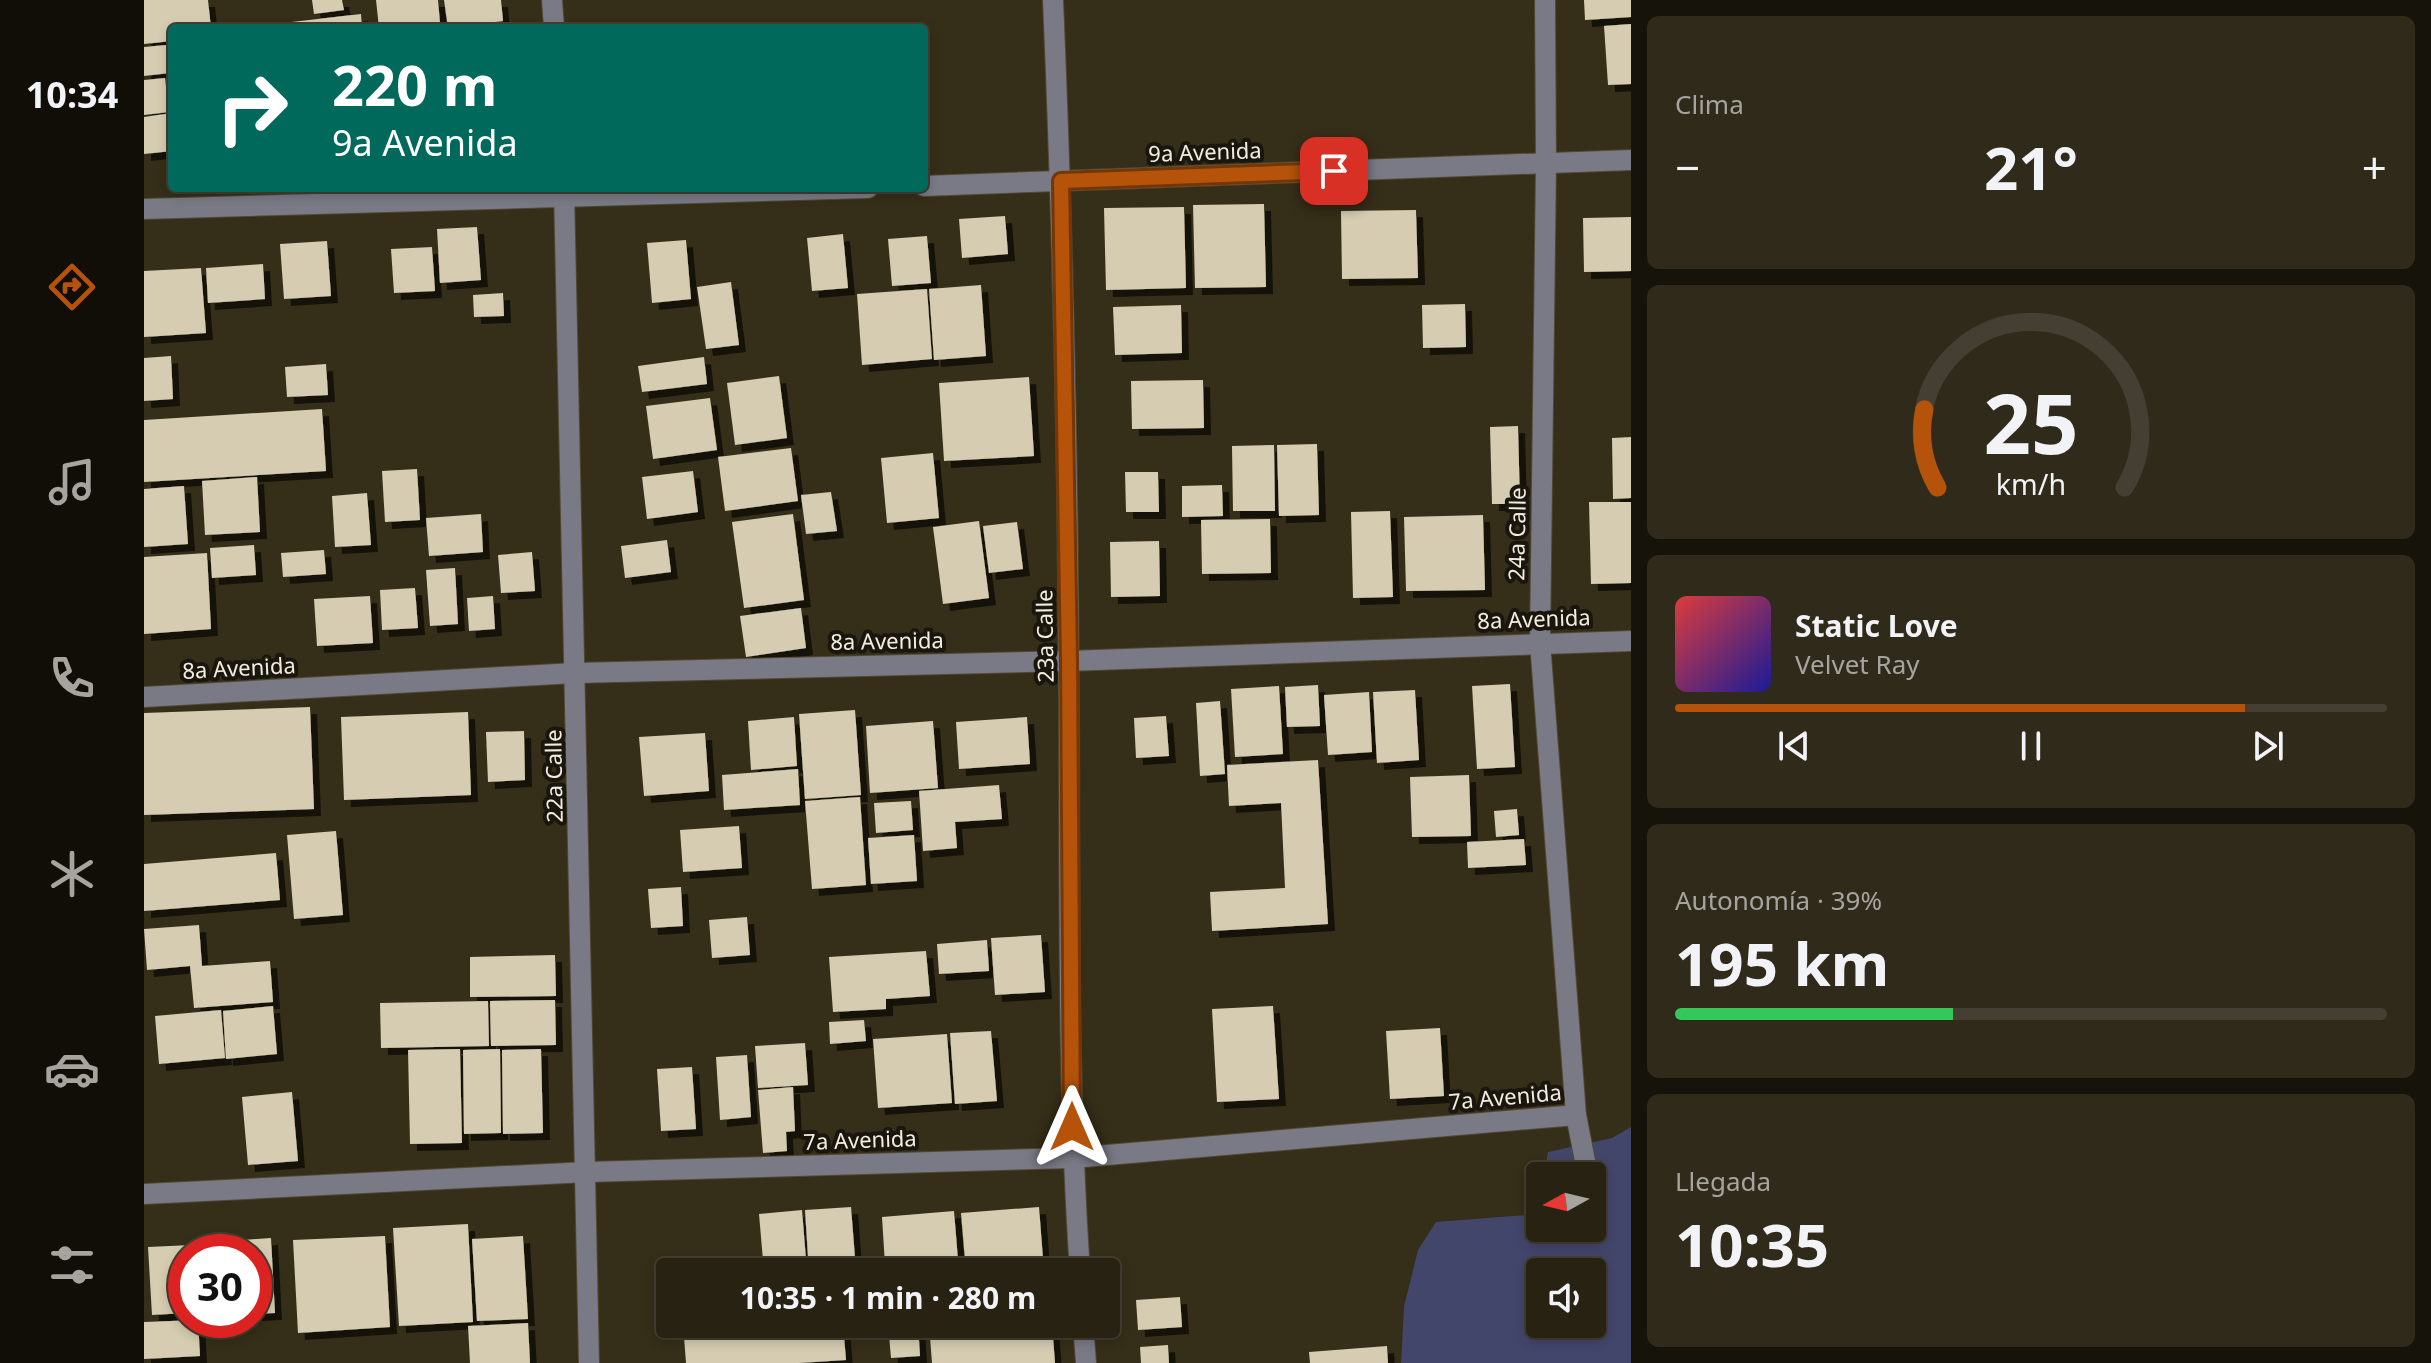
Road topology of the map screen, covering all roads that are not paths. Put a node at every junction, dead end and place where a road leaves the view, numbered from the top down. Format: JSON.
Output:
{"nodes":[{"id":1,"x":552,"y":0,"type":"edge"},
{"id":2,"x":1053,"y":0,"type":"edge"},
{"id":3,"x":1545,"y":0,"type":"edge"},
{"id":4,"x":554,"y":24,"type":"edge"},
{"id":5,"x":1631,"y":160,"type":"edge"},
{"id":6,"x":1546,"y":164,"type":"junction"},
{"id":7,"x":1061,"y":181,"type":"junction"},
{"id":8,"x":928,"y":186,"type":"edge"},
{"id":9,"x":625,"y":192,"type":"edge"},
{"id":10,"x":564,"y":193,"type":"edge"},
{"id":11,"x":144,"y":209,"type":"edge"},
{"id":12,"x":1631,"y":641,"type":"edge"},
{"id":13,"x":1540,"y":642,"type":"junction"},
{"id":14,"x":1069,"y":661,"type":"junction"},
{"id":15,"x":575,"y":673,"type":"junction"},
{"id":16,"x":144,"y":697,"type":"edge"},
{"id":17,"x":1576,"y":1115,"type":"junction"},
{"id":18,"x":1072,"y":1158,"type":"junction"},
{"id":19,"x":1585,"y":1162,"type":"edge"},
{"id":20,"x":587,"y":1172,"type":"junction"},
{"id":21,"x":144,"y":1194,"type":"edge"},
{"id":22,"x":1079,"y":1258,"type":"edge"},
{"id":23,"x":1084,"y":1338,"type":"edge"},
{"id":24,"x":589,"y":1363,"type":"edge"},
{"id":25,"x":1086,"y":1363,"type":"edge"}],
"edges":[{"from":1,"to":4,"type":"street"},
{"from":2,"to":7,"type":"street","name":"23a Calle"},
{"from":3,"to":6,"type":"street","name":"24a Calle"},
{"from":5,"to":6,"type":"street","name":"9a Avenida"},
{"from":6,"to":7,"type":"street","name":"9a Avenida"},
{"from":6,"to":13,"type":"street","name":"24a Calle"},
{"from":7,"to":8,"type":"street","name":"9a Avenida"},
{"from":7,"to":14,"type":"street","name":"23a Calle"},
{"from":9,"to":10,"type":"street"},
{"from":10,"to":11,"type":"street"},
{"from":10,"to":15,"type":"street","name":"22a Calle"},
{"from":12,"to":13,"type":"street","name":"8a Avenida"},
{"from":13,"to":14,"type":"street","name":"8a Avenida"},
{"from":13,"to":17,"type":"street","name":"24a Calle"},
{"from":14,"to":15,"type":"street","name":"8a Avenida"},
{"from":14,"to":18,"type":"street","name":"23a Calle"},
{"from":15,"to":16,"type":"street","name":"8a Avenida"},
{"from":15,"to":20,"type":"street","name":"22a Calle"},
{"from":17,"to":18,"type":"street","name":"7a Avenida"},
{"from":17,"to":19,"type":"street","name":"24a Calle"},
{"from":18,"to":20,"type":"street","name":"7a Avenida"},
{"from":18,"to":22,"type":"street","name":"23a Calle"},
{"from":20,"to":21,"type":"street","name":"7a Avenida"},
{"from":20,"to":24,"type":"street","name":"22a Calle"},
{"from":23,"to":25,"type":"street"}]}
